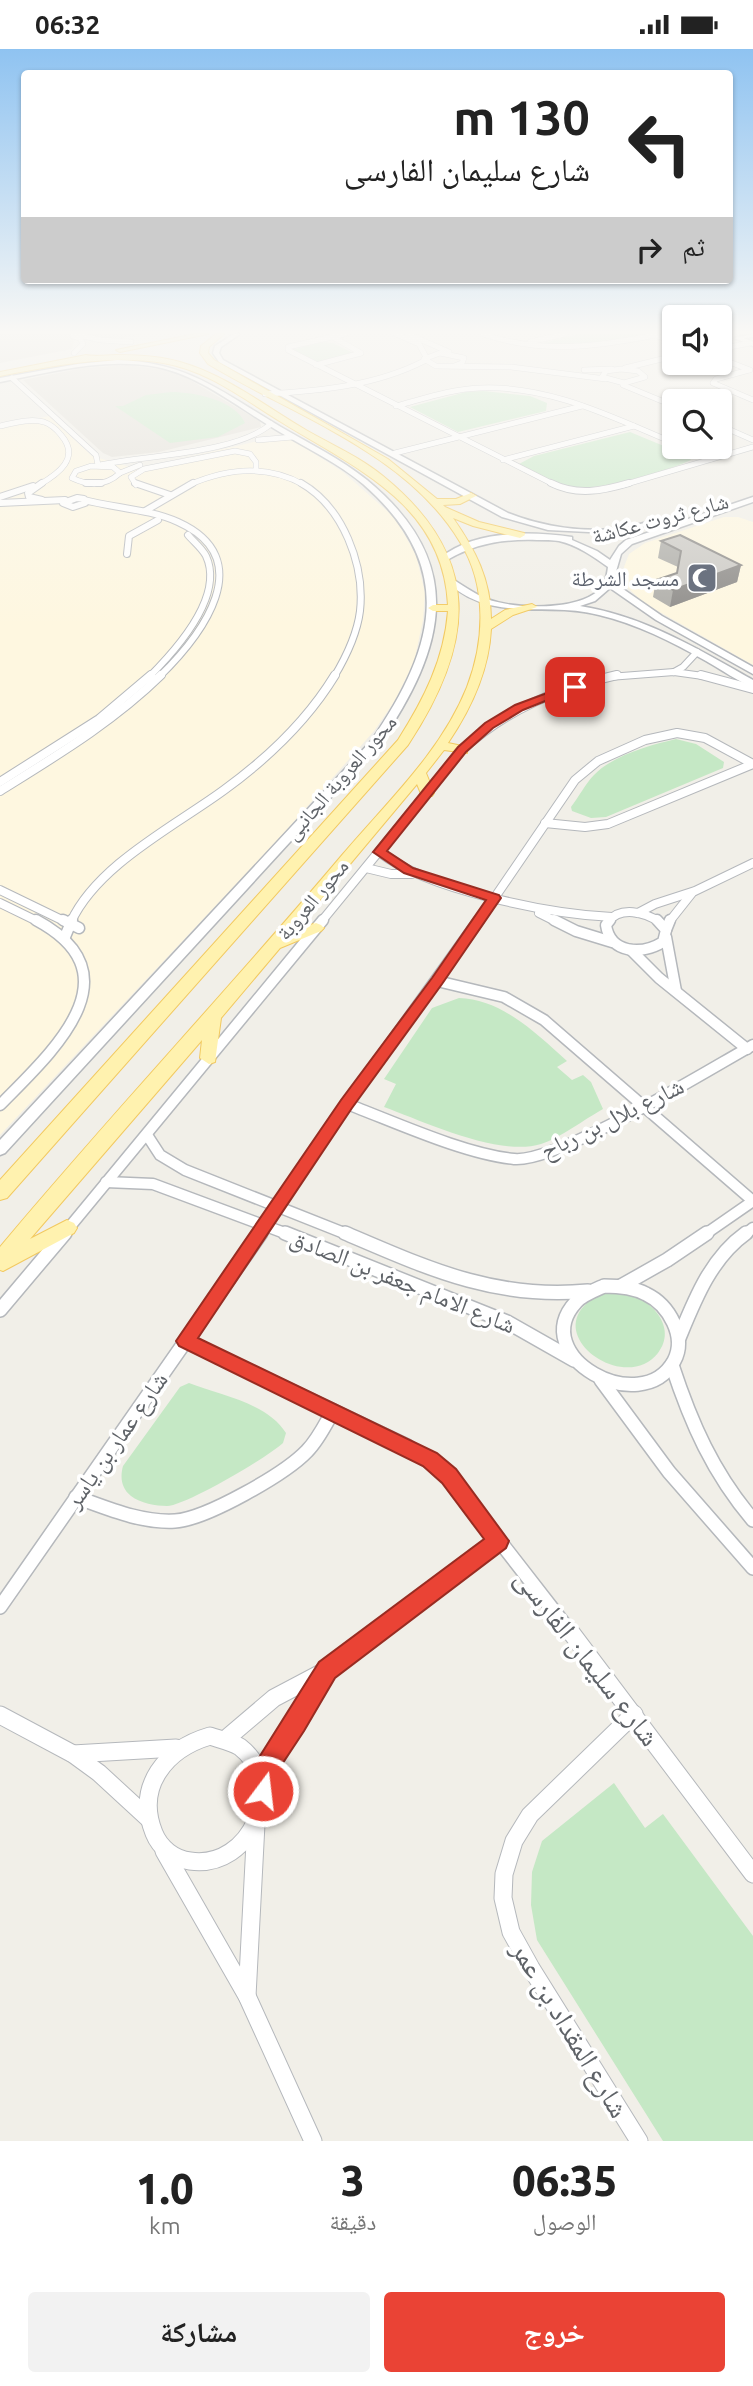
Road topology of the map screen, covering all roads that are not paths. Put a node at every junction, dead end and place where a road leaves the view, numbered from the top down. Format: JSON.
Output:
{"nodes":[{"id":1,"x":56,"y":432,"type":"edge"},
{"id":2,"x":71,"y":432,"type":"edge"},
{"id":3,"x":263,"y":432,"type":"edge"},
{"id":4,"x":284,"y":432,"type":"edge"},
{"id":5,"x":304,"y":432,"type":"edge"},
{"id":6,"x":337,"y":432,"type":"edge"},
{"id":7,"x":350,"y":432,"type":"edge"},
{"id":8,"x":446,"y":432,"type":"edge"},
{"id":9,"x":477,"y":432,"type":"edge"},
{"id":10,"x":612,"y":432,"type":"edge"},
{"id":11,"x":734,"y":432,"type":"edge"},
{"id":12,"x":293,"y":437,"type":"junction"},
{"id":13,"x":456,"y":437,"type":"junction"},
{"id":14,"x":753,"y":440,"type":"edge"},
{"id":15,"x":309,"y":447,"type":"junction"},
{"id":16,"x":753,"y":447,"type":"edge"},
{"id":17,"x":395,"y":453,"type":"junction"},
{"id":18,"x":732,"y":453,"type":"edge"},
{"id":19,"x":348,"y":458,"type":"junction"},
{"id":20,"x":711,"y":459,"type":"edge"},
{"id":21,"x":503,"y":460,"type":"junction"},
{"id":22,"x":99,"y":465,"type":"junction"},
{"id":23,"x":256,"y":470,"type":"junction"},
{"id":24,"x":120,"y":473,"type":"junction"},
{"id":25,"x":379,"y":477,"type":"junction"},
{"id":26,"x":43,"y":482,"type":"junction"},
{"id":27,"x":78,"y":482,"type":"junction"},
{"id":28,"x":99,"y":483,"type":"junction"},
{"id":29,"x":366,"y":483,"type":"junction"},
{"id":30,"x":753,"y":492,"type":"edge"},
{"id":31,"x":170,"y":495,"type":"junction"},
{"id":32,"x":471,"y":496,"type":"junction"},
{"id":33,"x":0,"y":497,"type":"edge"},
{"id":34,"x":753,"y":499,"type":"edge"},
{"id":35,"x":42,"y":501,"type":"junction"},
{"id":36,"x":66,"y":501,"type":"junction"},
{"id":37,"x":82,"y":502,"type":"junction"},
{"id":38,"x":0,"y":505,"type":"edge"},
{"id":39,"x":439,"y":505,"type":"junction"},
{"id":40,"x":145,"y":511,"type":"junction"},
{"id":41,"x":165,"y":521,"type":"junction"},
{"id":42,"x":622,"y":530,"type":"junction"},
{"id":43,"x":520,"y":535,"type":"junction"},
{"id":44,"x":562,"y":539,"type":"junction"},
{"id":45,"x":467,"y":545,"type":"junction"},
{"id":46,"x":127,"y":554,"type":"dead end"},
{"id":47,"x":444,"y":558,"type":"junction"},
{"id":48,"x":611,"y":565,"type":"junction"},
{"id":49,"x":452,"y":582,"type":"junction"},
{"id":50,"x":608,"y":583,"type":"junction"},
{"id":51,"x":486,"y":601,"type":"junction"},
{"id":52,"x":532,"y":607,"type":"junction"},
{"id":53,"x":562,"y":607,"type":"junction"},
{"id":54,"x":433,"y":608,"type":"junction"},
{"id":55,"x":455,"y":608,"type":"junction"},
{"id":56,"x":487,"y":627,"type":"junction"},
{"id":57,"x":180,"y":641,"type":"junction"},
{"id":58,"x":191,"y":642,"type":"junction"},
{"id":59,"x":697,"y":652,"type":"junction"},
{"id":60,"x":753,"y":671,"type":"edge"},
{"id":61,"x":674,"y":672,"type":"junction"},
{"id":62,"x":753,"y":686,"type":"edge"},
{"id":63,"x":440,"y":745,"type":"junction"},
{"id":64,"x":462,"y":750,"type":"junction"},
{"id":65,"x":753,"y":764,"type":"edge"},
{"id":66,"x":419,"y":771,"type":"junction"},
{"id":67,"x":0,"y":782,"type":"edge"},
{"id":68,"x":0,"y":791,"type":"edge"},
{"id":69,"x":428,"y":793,"type":"junction"},
{"id":70,"x":545,"y":823,"type":"junction"},
{"id":71,"x":379,"y":852,"type":"junction"},
{"id":72,"x":753,"y":863,"type":"edge"},
{"id":73,"x":366,"y":868,"type":"junction"},
{"id":74,"x":418,"y":874,"type":"junction"},
{"id":75,"x":0,"y":890,"type":"edge"},
{"id":76,"x":695,"y":891,"type":"junction"},
{"id":77,"x":494,"y":898,"type":"junction"},
{"id":78,"x":0,"y":903,"type":"edge"},
{"id":79,"x":528,"y":907,"type":"junction"},
{"id":80,"x":638,"y":913,"type":"junction"},
{"id":81,"x":612,"y":917,"type":"junction"},
{"id":82,"x":69,"y":922,"type":"junction"},
{"id":83,"x":79,"y":928,"type":"dead end"},
{"id":84,"x":316,"y":928,"type":"junction"},
{"id":85,"x":666,"y":934,"type":"junction"},
{"id":86,"x":64,"y":939,"type":"junction"},
{"id":87,"x":614,"y":943,"type":"junction"},
{"id":88,"x":273,"y":945,"type":"junction"},
{"id":89,"x":631,"y":950,"type":"junction"},
{"id":90,"x":437,"y":981,"type":"junction"},
{"id":91,"x":676,"y":991,"type":"junction"},
{"id":92,"x":213,"y":1015,"type":"junction"},
{"id":93,"x":750,"y":1047,"type":"edge"},
{"id":94,"x":209,"y":1058,"type":"junction"},
{"id":95,"x":347,"y":1104,"type":"junction"},
{"id":96,"x":0,"y":1105,"type":"edge"},
{"id":97,"x":644,"y":1106,"type":"junction"},
{"id":98,"x":147,"y":1135,"type":"junction"},
{"id":99,"x":0,"y":1149,"type":"edge"},
{"id":100,"x":106,"y":1182,"type":"junction"},
{"id":101,"x":0,"y":1193,"type":"edge"},
{"id":102,"x":753,"y":1201,"type":"edge"},
{"id":103,"x":279,"y":1205,"type":"junction"},
{"id":104,"x":266,"y":1225,"type":"junction"},
{"id":105,"x":67,"y":1228,"type":"junction"},
{"id":106,"x":753,"y":1229,"type":"edge"},
{"id":107,"x":0,"y":1263,"type":"edge"},
{"id":108,"x":621,"y":1286,"type":"junction"},
{"id":109,"x":588,"y":1291,"type":"junction"},
{"id":110,"x":0,"y":1310,"type":"edge"},
{"id":111,"x":679,"y":1338,"type":"junction"},
{"id":112,"x":186,"y":1341,"type":"junction"},
{"id":113,"x":575,"y":1360,"type":"junction"},
{"id":114,"x":672,"y":1365,"type":"junction"},
{"id":115,"x":601,"y":1380,"type":"junction"},
{"id":116,"x":333,"y":1411,"type":"junction"},
{"id":117,"x":76,"y":1497,"type":"junction"},
{"id":118,"x":753,"y":1520,"type":"edge"},
{"id":119,"x":498,"y":1541,"type":"junction"},
{"id":120,"x":753,"y":1568,"type":"edge"},
{"id":121,"x":0,"y":1607,"type":"edge"},
{"id":122,"x":327,"y":1670,"type":"junction"},
{"id":123,"x":634,"y":1714,"type":"junction"},
{"id":124,"x":0,"y":1715,"type":"edge"},
{"id":125,"x":227,"y":1738,"type":"junction"},
{"id":126,"x":176,"y":1748,"type":"junction"},
{"id":127,"x":73,"y":1754,"type":"junction"},
{"id":128,"x":260,"y":1775,"type":"junction"},
{"id":129,"x":149,"y":1819,"type":"junction"},
{"id":130,"x":256,"y":1823,"type":"junction"},
{"id":131,"x":161,"y":1845,"type":"junction"},
{"id":132,"x":753,"y":1874,"type":"edge"},
{"id":133,"x":247,"y":1996,"type":"junction"},
{"id":134,"x":313,"y":2141,"type":"edge"},
{"id":135,"x":639,"y":2141,"type":"edge"}],
"edges":[{"from":1,"to":26,"type":"street"},
{"from":2,"to":22,"type":"street"},
{"from":3,"to":22,"type":"street"},
{"from":4,"to":12,"type":"street","name":"محور العروبة الجانبى"},
{"from":5,"to":19,"type":"main road","name":"محور العروبة"},
{"from":6,"to":39,"type":"main road","name":"محور العروبة"},
{"from":7,"to":17,"type":"street"},
{"from":8,"to":13,"type":"street"},
{"from":9,"to":13,"type":"street"},
{"from":10,"to":21,"type":"street"},
{"from":11,"to":14,"type":"street"},
{"from":12,"to":15,"type":"street","name":"محور العروبة الجانبى"},
{"from":12,"to":24,"type":"street"},
{"from":13,"to":17,"type":"street"},
{"from":13,"to":21,"type":"street"},
{"from":15,"to":19,"type":"main road"},
{"from":15,"to":29,"type":"street","name":"محور العروبة الجانبى"},
{"from":16,"to":18,"type":"street"},
{"from":17,"to":32,"type":"street"},
{"from":19,"to":25,"type":"main road","name":"محور العروبة"},
{"from":20,"to":21,"type":"street"},
{"from":22,"to":24,"type":"street"},
{"from":22,"to":27,"type":"street"},
{"from":23,"to":31,"type":"street"},
{"from":23,"to":31,"type":"street"},
{"from":23,"to":82,"type":"street"},
{"from":24,"to":28,"type":"street"},
{"from":25,"to":29,"type":"main road"},
{"from":25,"to":47,"type":"main road","name":"محور العروبة"},
{"from":26,"to":33,"type":"street"},
{"from":26,"to":35,"type":"street"},
{"from":27,"to":28,"type":"street"},
{"from":27,"to":36,"type":"street"},
{"from":28,"to":37,"type":"street"},
{"from":29,"to":54,"type":"street","name":"محور العروبة الجانبى"},
{"from":30,"to":42,"type":"street","name":"شارع ثروت عكاشة"},
{"from":31,"to":40,"type":"street"},
{"from":32,"to":39,"type":"main road"},
{"from":32,"to":42,"type":"street"},
{"from":34,"to":48,"type":"street","name":"شارع ثروت عكاشة"},
{"from":35,"to":36,"type":"street"},
{"from":35,"to":38,"type":"street"},
{"from":36,"to":37,"type":"street"},
{"from":36,"to":38,"type":"street"},
{"from":37,"to":40,"type":"street"},
{"from":37,"to":41,"type":"street"},
{"from":39,"to":43,"type":"main road"},
{"from":39,"to":45,"type":"main road","name":"محور العروبة"},
{"from":40,"to":41,"type":"street"},
{"from":41,"to":46,"type":"street"},
{"from":41,"to":57,"type":"street"},
{"from":41,"to":58,"type":"street"},
{"from":42,"to":44,"type":"street","name":"شارع ثروت عكاشة"},
{"from":43,"to":44,"type":"street","name":"شارع ثروت عكاشة"},
{"from":43,"to":45,"type":"street","name":"شارع ثروت عكاشة"},
{"from":44,"to":48,"type":"street"},
{"from":45,"to":47,"type":"street","name":"شارع ثروت عكاشة"},
{"from":45,"to":51,"type":"main road","name":"محور العروبة"},
{"from":47,"to":49,"type":"main road","name":"محور العروبة"},
{"from":48,"to":50,"type":"street","name":"شارع ثروت عكاشة"},
{"from":49,"to":51,"type":"street"},
{"from":49,"to":55,"type":"main road","name":"محور العروبة"},
{"from":50,"to":53,"type":"street"},
{"from":50,"to":60,"type":"street"},
{"from":51,"to":52,"type":"street"},
{"from":51,"to":56,"type":"main road","name":"محور العروبة"},
{"from":52,"to":53,"type":"street"},
{"from":52,"to":56,"type":"main road"},
{"from":53,"to":59,"type":"street"},
{"from":54,"to":55,"type":"main road"},
{"from":54,"to":99,"type":"street","name":"محور العروبة الجانبى"},
{"from":55,"to":101,"type":"main road","name":"محور العروبة"},
{"from":56,"to":63,"type":"main road","name":"محور العروبة"},
{"from":57,"to":58,"type":"street"},
{"from":57,"to":67,"type":"street"},
{"from":58,"to":68,"type":"street"},
{"from":59,"to":61,"type":"street"},
{"from":59,"to":62,"type":"street"},
{"from":61,"to":62,"type":"street"},
{"from":61,"to":64,"type":"street"},
{"from":63,"to":64,"type":"main road"},
{"from":63,"to":66,"type":"main road","name":"محور العروبة"},
{"from":64,"to":69,"type":"street"},
{"from":65,"to":70,"type":"street"},
{"from":65,"to":70,"type":"street","name":"شارع عمار بن ياسر"},
{"from":66,"to":69,"type":"main road"},
{"from":66,"to":88,"type":"main road","name":"محور العروبة"},
{"from":69,"to":71,"type":"street"},
{"from":70,"to":77,"type":"street","name":"شارع عمار بن ياسر"},
{"from":71,"to":73,"type":"street"},
{"from":71,"to":74,"type":"street"},
{"from":72,"to":76,"type":"street"},
{"from":73,"to":74,"type":"street"},
{"from":73,"to":84,"type":"street"},
{"from":74,"to":77,"type":"street"},
{"from":75,"to":82,"type":"street"},
{"from":76,"to":80,"type":"street"},
{"from":76,"to":85,"type":"street"},
{"from":77,"to":79,"type":"street"},
{"from":77,"to":90,"type":"street","name":"شارع عمار بن ياسر"},
{"from":78,"to":86,"type":"street"},
{"from":79,"to":81,"type":"street"},
{"from":79,"to":87,"type":"street"},
{"from":80,"to":81,"type":"street"},
{"from":80,"to":85,"type":"street"},
{"from":81,"to":87,"type":"street"},
{"from":82,"to":83,"type":"street"},
{"from":82,"to":86,"type":"street"},
{"from":84,"to":88,"type":"main road"},
{"from":84,"to":94,"type":"street"},
{"from":85,"to":89,"type":"street"},
{"from":85,"to":91,"type":"street"},
{"from":86,"to":96,"type":"street"},
{"from":87,"to":89,"type":"street"},
{"from":88,"to":92,"type":"main road","name":"محور العروبة"},
{"from":89,"to":91,"type":"street"},
{"from":90,"to":95,"type":"street","name":"شارع عمار بن ياسر"},
{"from":90,"to":97,"type":"street"},
{"from":91,"to":93,"type":"street"},
{"from":92,"to":94,"type":"main road"},
{"from":92,"to":107,"type":"main road","name":"محور العروبة"},
{"from":93,"to":97,"type":"street","name":"شارع بلال بن رباح"},
{"from":94,"to":98,"type":"street"},
{"from":95,"to":97,"type":"street","name":"شارع بلال بن رباح"},
{"from":95,"to":103,"type":"street","name":"شارع عمار بن ياسر"},
{"from":97,"to":102,"type":"street"},
{"from":98,"to":100,"type":"street"},
{"from":98,"to":103,"type":"street","name":"شارع الامام جعفر بن الصادق"},
{"from":100,"to":104,"type":"street","name":"شارع الامام جعفر بن الصادق"},
{"from":100,"to":105,"type":"street"},
{"from":102,"to":108,"type":"street"},
{"from":103,"to":104,"type":"street","name":"شارع عمار بن ياسر"},
{"from":103,"to":109,"type":"street","name":"شارع الامام جعفر بن الصادق"},
{"from":104,"to":112,"type":"street","name":"شارع عمار بن ياسر"},
{"from":104,"to":113,"type":"street","name":"شارع الامام جعفر بن الصادق"},
{"from":105,"to":107,"type":"main road"},
{"from":105,"to":110,"type":"street"},
{"from":106,"to":111,"type":"street"},
{"from":108,"to":109,"type":"street"},
{"from":108,"to":111,"type":"street"},
{"from":109,"to":113,"type":"street"},
{"from":111,"to":114,"type":"street"},
{"from":112,"to":116,"type":"street","name":"شارع سليمان الفارسى"},
{"from":112,"to":117,"type":"street","name":"شارع عمار بن ياسر"},
{"from":113,"to":115,"type":"street"},
{"from":114,"to":115,"type":"street"},
{"from":114,"to":118,"type":"street"},
{"from":115,"to":120,"type":"street"},
{"from":116,"to":117,"type":"street"},
{"from":116,"to":119,"type":"street","name":"شارع سليمان الفارسى"},
{"from":117,"to":121,"type":"street","name":"شارع عمار بن ياسر"},
{"from":119,"to":122,"type":"street"},
{"from":119,"to":123,"type":"street","name":"شارع سليمان الفارسى"},
{"from":122,"to":125,"type":"street"},
{"from":122,"to":128,"type":"street"},
{"from":123,"to":132,"type":"street","name":"شارع سليمان الفارسى"},
{"from":123,"to":135,"type":"street","name":"شارع المقداد بن عمر"},
{"from":124,"to":127,"type":"street"},
{"from":125,"to":126,"type":"street"},
{"from":125,"to":128,"type":"street"},
{"from":126,"to":127,"type":"street"},
{"from":126,"to":129,"type":"street"},
{"from":127,"to":129,"type":"street"},
{"from":128,"to":130,"type":"street"},
{"from":129,"to":131,"type":"street"},
{"from":130,"to":131,"type":"street"},
{"from":130,"to":133,"type":"street"},
{"from":131,"to":133,"type":"street"},
{"from":133,"to":134,"type":"street"}]}
